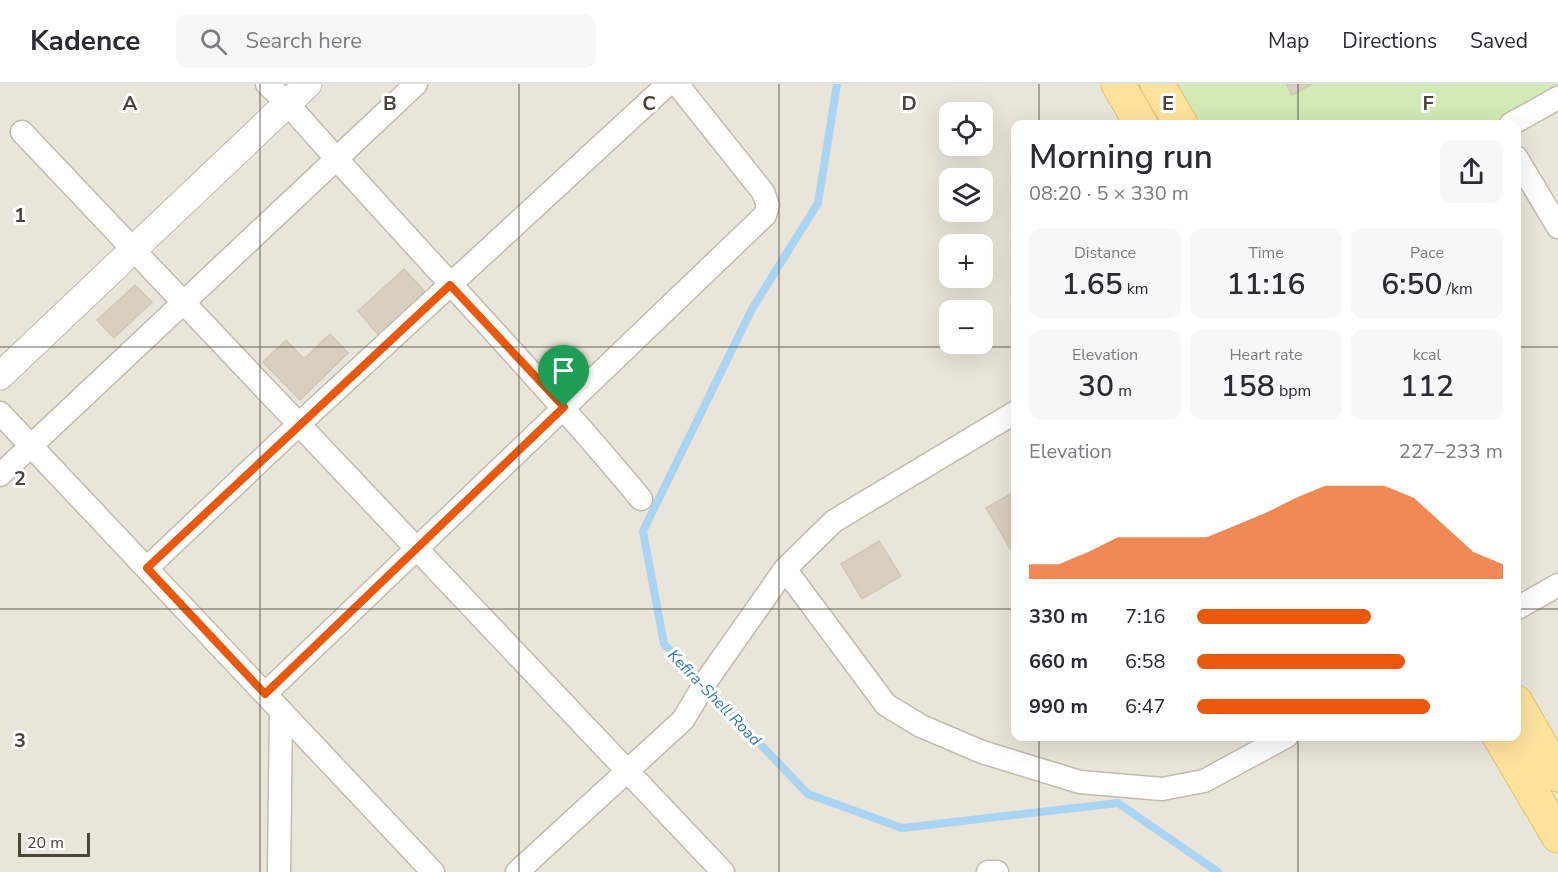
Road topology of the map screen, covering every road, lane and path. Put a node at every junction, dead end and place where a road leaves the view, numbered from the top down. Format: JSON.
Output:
{"nodes":[{"id":1,"x":267,"y":84,"type":"edge"},
{"id":2,"x":308,"y":84,"type":"edge"},
{"id":3,"x":416,"y":84,"type":"edge"},
{"id":4,"x":668,"y":84,"type":"edge"},
{"id":5,"x":677,"y":84,"type":"edge"},
{"id":6,"x":1118,"y":84,"type":"edge"},
{"id":7,"x":1157,"y":84,"type":"edge"},
{"id":8,"x":1558,"y":98,"type":"edge"},
{"id":9,"x":288,"y":104,"type":"junction"},
{"id":10,"x":1139,"y":120,"type":"edge"},
{"id":11,"x":1178,"y":120,"type":"edge"},
{"id":12,"x":1518,"y":120,"type":"edge"},
{"id":13,"x":22,"y":132,"type":"dead end"},
{"id":14,"x":336,"y":159,"type":"junction"},
{"id":15,"x":1521,"y":165,"type":"edge"},
{"id":16,"x":1558,"y":227,"type":"edge"},
{"id":17,"x":134,"y":249,"type":"junction"},
{"id":18,"x":450,"y":285,"type":"junction"},
{"id":19,"x":183,"y":302,"type":"junction"},
{"id":20,"x":0,"y":376,"type":"edge"},
{"id":21,"x":564,"y":407,"type":"junction"},
{"id":22,"x":0,"y":412,"type":"edge"},
{"id":23,"x":1011,"y":415,"type":"edge"},
{"id":24,"x":299,"y":424,"type":"junction"},
{"id":25,"x":32,"y":446,"type":"junction"},
{"id":26,"x":0,"y":475,"type":"edge"},
{"id":27,"x":641,"y":499,"type":"dead end"},
{"id":28,"x":417,"y":549,"type":"junction"},
{"id":29,"x":147,"y":568,"type":"junction"},
{"id":30,"x":785,"y":569,"type":"junction"},
{"id":31,"x":1558,"y":585,"type":"edge"},
{"id":32,"x":1521,"y":606,"type":"edge"},
{"id":33,"x":265,"y":694,"type":"junction"},
{"id":34,"x":281,"y":711,"type":"junction"},
{"id":35,"x":1521,"y":711,"type":"edge"},
{"id":36,"x":1502,"y":741,"type":"edge"},
{"id":37,"x":1254,"y":744,"type":"edge"},
{"id":38,"x":627,"y":771,"type":"junction"},
{"id":39,"x":1558,"y":775,"type":"edge"},
{"id":40,"x":1558,"y":836,"type":"edge"},
{"id":41,"x":279,"y":872,"type":"edge"},
{"id":42,"x":433,"y":872,"type":"edge"},
{"id":43,"x":517,"y":872,"type":"edge"},
{"id":44,"x":723,"y":872,"type":"edge"},
{"id":45,"x":988,"y":872,"type":"edge"},
{"id":46,"x":997,"y":872,"type":"edge"}],
"edges":[{"from":1,"to":9,"type":"street"},
{"from":2,"to":9,"type":"street"},
{"from":3,"to":14,"type":"street"},
{"from":4,"to":18,"type":"street"},
{"from":5,"to":21,"type":"street"},
{"from":6,"to":10,"type":"main road"},
{"from":7,"to":11,"type":"main road"},
{"from":8,"to":12,"type":"street"},
{"from":9,"to":14,"type":"street"},
{"from":9,"to":17,"type":"street"},
{"from":13,"to":17,"type":"street"},
{"from":14,"to":18,"type":"street"},
{"from":14,"to":19,"type":"street"},
{"from":15,"to":16,"type":"street"},
{"from":17,"to":19,"type":"street"},
{"from":17,"to":20,"type":"street"},
{"from":18,"to":21,"type":"street"},
{"from":18,"to":24,"type":"street"},
{"from":19,"to":24,"type":"street"},
{"from":19,"to":25,"type":"street"},
{"from":21,"to":27,"type":"street"},
{"from":21,"to":28,"type":"street"},
{"from":22,"to":25,"type":"street"},
{"from":23,"to":30,"type":"street"},
{"from":24,"to":28,"type":"street"},
{"from":24,"to":29,"type":"street"},
{"from":25,"to":26,"type":"street"},
{"from":25,"to":29,"type":"street"},
{"from":28,"to":33,"type":"street"},
{"from":28,"to":38,"type":"street"},
{"from":29,"to":33,"type":"street"},
{"from":30,"to":37,"type":"street"},
{"from":30,"to":38,"type":"street"},
{"from":31,"to":32,"type":"street"},
{"from":33,"to":34,"type":"street"},
{"from":34,"to":41,"type":"street"},
{"from":34,"to":42,"type":"street"},
{"from":35,"to":39,"type":"main road"},
{"from":36,"to":40,"type":"main road"},
{"from":38,"to":43,"type":"street"},
{"from":38,"to":44,"type":"street"},
{"from":45,"to":46,"type":"street"}]}
